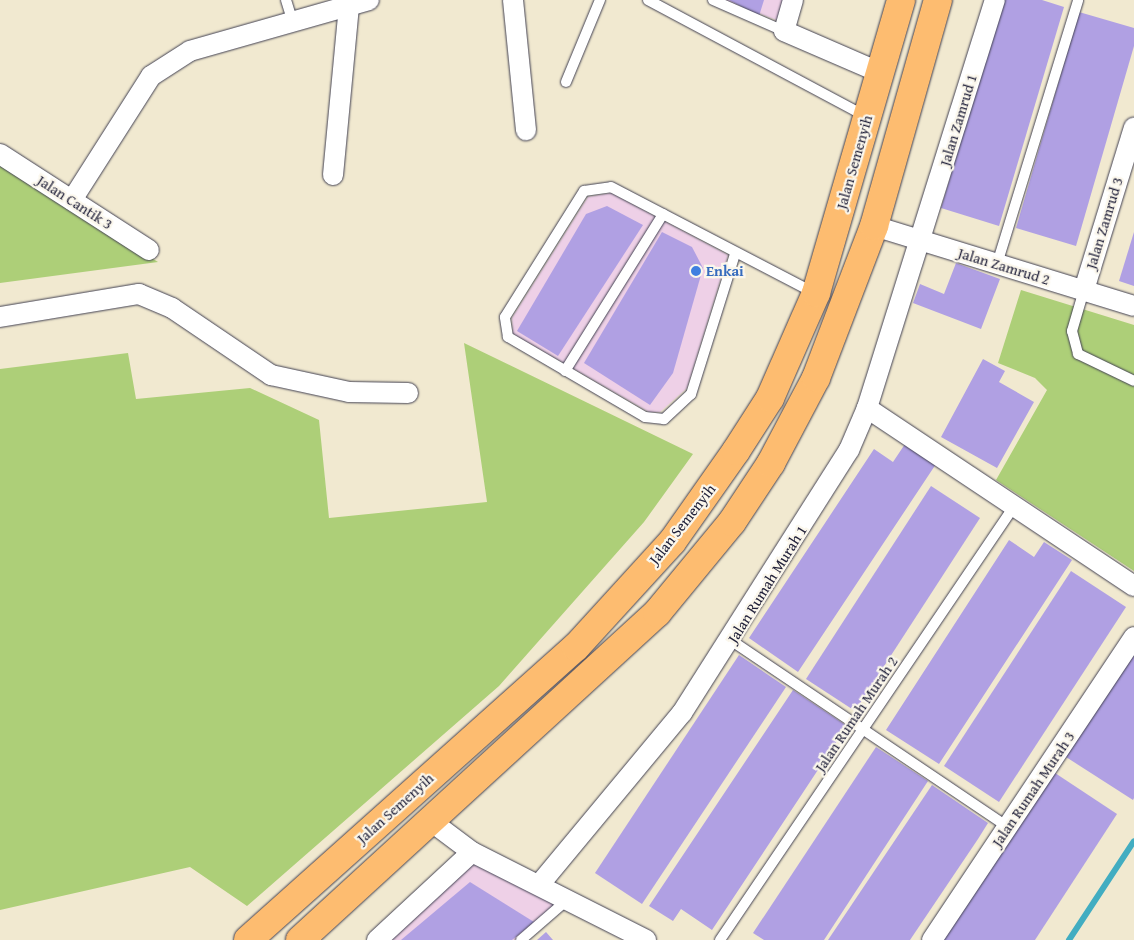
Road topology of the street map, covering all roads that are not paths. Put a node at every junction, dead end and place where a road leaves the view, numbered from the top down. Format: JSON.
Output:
{"nodes":[{"id":1,"x":286,"y":0,"type":"edge"},
{"id":2,"x":369,"y":0,"type":"edge"},
{"id":3,"x":513,"y":0,"type":"edge"},
{"id":4,"x":600,"y":0,"type":"edge"},
{"id":5,"x":648,"y":0,"type":"edge"},
{"id":6,"x":712,"y":0,"type":"edge"},
{"id":7,"x":793,"y":0,"type":"edge"},
{"id":8,"x":901,"y":0,"type":"edge"},
{"id":9,"x":938,"y":0,"type":"edge"},
{"id":10,"x":994,"y":0,"type":"edge"},
{"id":11,"x":1078,"y":0,"type":"edge"},
{"id":12,"x":349,"y":6,"type":"junction"},
{"id":13,"x":292,"y":20,"type":"junction"},
{"id":14,"x":784,"y":31,"type":"junction"},
{"id":15,"x":881,"y":72,"type":"junction"},
{"id":16,"x":566,"y":82,"type":"dead end"},
{"id":17,"x":867,"y":117,"type":"junction"},
{"id":18,"x":526,"y":130,"type":"dead end"},
{"id":19,"x":1132,"y":139,"type":"edge"},
{"id":20,"x":0,"y":154,"type":"edge"},
{"id":21,"x":333,"y":176,"type":"dead end"},
{"id":22,"x":72,"y":200,"type":"junction"},
{"id":23,"x":663,"y":214,"type":"junction"},
{"id":24,"x":874,"y":226,"type":"junction"},
{"id":25,"x":921,"y":240,"type":"junction"},
{"id":26,"x":149,"y":250,"type":"dead end"},
{"id":27,"x":735,"y":254,"type":"junction"},
{"id":28,"x":997,"y":264,"type":"junction"},
{"id":29,"x":1084,"y":290,"type":"junction"},
{"id":30,"x":816,"y":293,"type":"junction"},
{"id":31,"x":1134,"y":306,"type":"edge"},
{"id":32,"x":0,"y":317,"type":"edge"},
{"id":33,"x":565,"y":371,"type":"junction"},
{"id":34,"x":1134,"y":381,"type":"edge"},
{"id":35,"x":408,"y":393,"type":"dead end"},
{"id":36,"x":867,"y":408,"type":"junction"},
{"id":37,"x":1015,"y":505,"type":"junction"},
{"id":38,"x":1134,"y":586,"type":"edge"},
{"id":39,"x":1134,"y":637,"type":"edge"},
{"id":40,"x":732,"y":641,"type":"junction"},
{"id":41,"x":864,"y":730,"type":"junction"},
{"id":42,"x":432,"y":822,"type":"junction"},
{"id":43,"x":1008,"y":826,"type":"junction"},
{"id":44,"x":472,"y":852,"type":"junction"},
{"id":45,"x":539,"y":885,"type":"junction"},
{"id":46,"x":567,"y":900,"type":"junction"},
{"id":47,"x":248,"y":940,"type":"edge"},
{"id":48,"x":300,"y":940,"type":"edge"},
{"id":49,"x":377,"y":940,"type":"edge"},
{"id":50,"x":521,"y":940,"type":"edge"},
{"id":51,"x":646,"y":940,"type":"edge"},
{"id":52,"x":720,"y":940,"type":"edge"},
{"id":53,"x":932,"y":940,"type":"edge"}],
"edges":[{"from":1,"to":13,"type":"lane"},
{"from":2,"to":12,"type":"street"},
{"from":3,"to":18,"type":"street"},
{"from":4,"to":16,"type":"lane"},
{"from":5,"to":17,"type":"lane"},
{"from":6,"to":14,"type":"lane"},
{"from":7,"to":14,"type":"street"},
{"from":8,"to":15,"type":"main road","name":"Jalan Semenyih"},
{"from":9,"to":24,"type":"main road"},
{"from":10,"to":25,"type":"street","name":"Jalan Zamrud 1"},
{"from":11,"to":28,"type":"lane"},
{"from":12,"to":13,"type":"street"},
{"from":12,"to":21,"type":"street"},
{"from":13,"to":22,"type":"street"},
{"from":14,"to":15,"type":"street"},
{"from":15,"to":17,"type":"main road","name":"Jalan Semenyih"},
{"from":17,"to":30,"type":"main road","name":"Jalan Semenyih"},
{"from":19,"to":29,"type":"street","name":"Jalan Zamrud 3"},
{"from":20,"to":22,"type":"street","name":"Jalan Cantik 3"},
{"from":22,"to":26,"type":"street","name":"Jalan Cantik 3"},
{"from":23,"to":27,"type":"lane"},
{"from":23,"to":33,"type":"lane"},
{"from":23,"to":33,"type":"lane"},
{"from":24,"to":25,"type":"street","name":"Jalan Zamrud 2"},
{"from":24,"to":42,"type":"main road"},
{"from":25,"to":28,"type":"street","name":"Jalan Zamrud 2"},
{"from":25,"to":36,"type":"street","name":"Jalan Rumah Murah 1"},
{"from":27,"to":30,"type":"lane"},
{"from":27,"to":33,"type":"lane"},
{"from":28,"to":29,"type":"street","name":"Jalan Zamrud 2"},
{"from":29,"to":31,"type":"street","name":"Jalan Zamrud 2"},
{"from":29,"to":34,"type":"lane"},
{"from":30,"to":47,"type":"main road","name":"Jalan Semenyih"},
{"from":32,"to":35,"type":"street"},
{"from":36,"to":37,"type":"street"},
{"from":36,"to":40,"type":"street","name":"Jalan Rumah Murah 1"},
{"from":37,"to":38,"type":"street"},
{"from":37,"to":41,"type":"lane","name":"Jalan Rumah Murah 2"},
{"from":39,"to":43,"type":"street","name":"Jalan Rumah Murah 3"},
{"from":40,"to":41,"type":"lane"},
{"from":40,"to":45,"type":"street","name":"Jalan Rumah Murah 1"},
{"from":41,"to":43,"type":"lane"},
{"from":41,"to":52,"type":"lane","name":"Jalan Rumah Murah 2"},
{"from":42,"to":44,"type":"street"},
{"from":42,"to":48,"type":"main road"},
{"from":43,"to":53,"type":"street","name":"Jalan Rumah Murah 3"},
{"from":44,"to":45,"type":"street"},
{"from":44,"to":49,"type":"street"},
{"from":45,"to":46,"type":"street"},
{"from":46,"to":50,"type":"lane"},
{"from":46,"to":51,"type":"street"}]}
